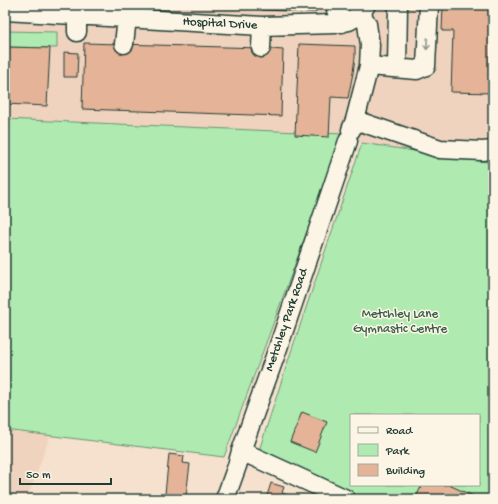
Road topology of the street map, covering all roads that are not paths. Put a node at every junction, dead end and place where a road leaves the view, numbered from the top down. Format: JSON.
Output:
{"nodes":[{"id":1,"x":336,"y":5,"type":"edge"},
{"id":2,"x":398,"y":5,"type":"edge"},
{"id":3,"x":429,"y":5,"type":"edge"},
{"id":4,"x":363,"y":9,"type":"edge"},
{"id":5,"x":5,"y":11,"type":"edge"},
{"id":6,"x":77,"y":14,"type":"junction"},
{"id":7,"x":127,"y":18,"type":"junction"},
{"id":8,"x":342,"y":23,"type":"junction"},
{"id":9,"x":262,"y":26,"type":"junction"},
{"id":10,"x":76,"y":32,"type":"dead end"},
{"id":11,"x":124,"y":44,"type":"dead end"},
{"id":12,"x":261,"y":48,"type":"dead end"},
{"id":13,"x":369,"y":66,"type":"junction"},
{"id":14,"x":397,"y":68,"type":"junction"},
{"id":15,"x":351,"y":131,"type":"junction"},
{"id":16,"x":493,"y":150,"type":"edge"},
{"id":17,"x":241,"y":451,"type":"junction"},
{"id":18,"x":224,"y":499,"type":"edge"},
{"id":19,"x":346,"y":499,"type":"edge"}],
"edges":[{"from":1,"to":8,"type":"street"},
{"from":2,"to":14,"type":"street"},
{"from":3,"to":14,"type":"street","one_way":true},
{"from":4,"to":8,"type":"street","name":"Hospital Drive"},
{"from":4,"to":13,"type":"street","name":"Metchley Park Road"},
{"from":5,"to":6,"type":"street","name":"Hospital Drive"},
{"from":6,"to":7,"type":"street","name":"Hospital Drive"},
{"from":6,"to":10,"type":"street"},
{"from":7,"to":9,"type":"street","name":"Hospital Drive"},
{"from":7,"to":11,"type":"street"},
{"from":8,"to":9,"type":"street","name":"Hospital Drive"},
{"from":9,"to":12,"type":"street"},
{"from":13,"to":14,"type":"street"},
{"from":13,"to":15,"type":"street","name":"Metchley Park Road"},
{"from":15,"to":16,"type":"street"},
{"from":15,"to":17,"type":"street","name":"Metchley Park Road"},
{"from":17,"to":18,"type":"street","name":"Metchley Park Road"},
{"from":17,"to":19,"type":"street"}]}
